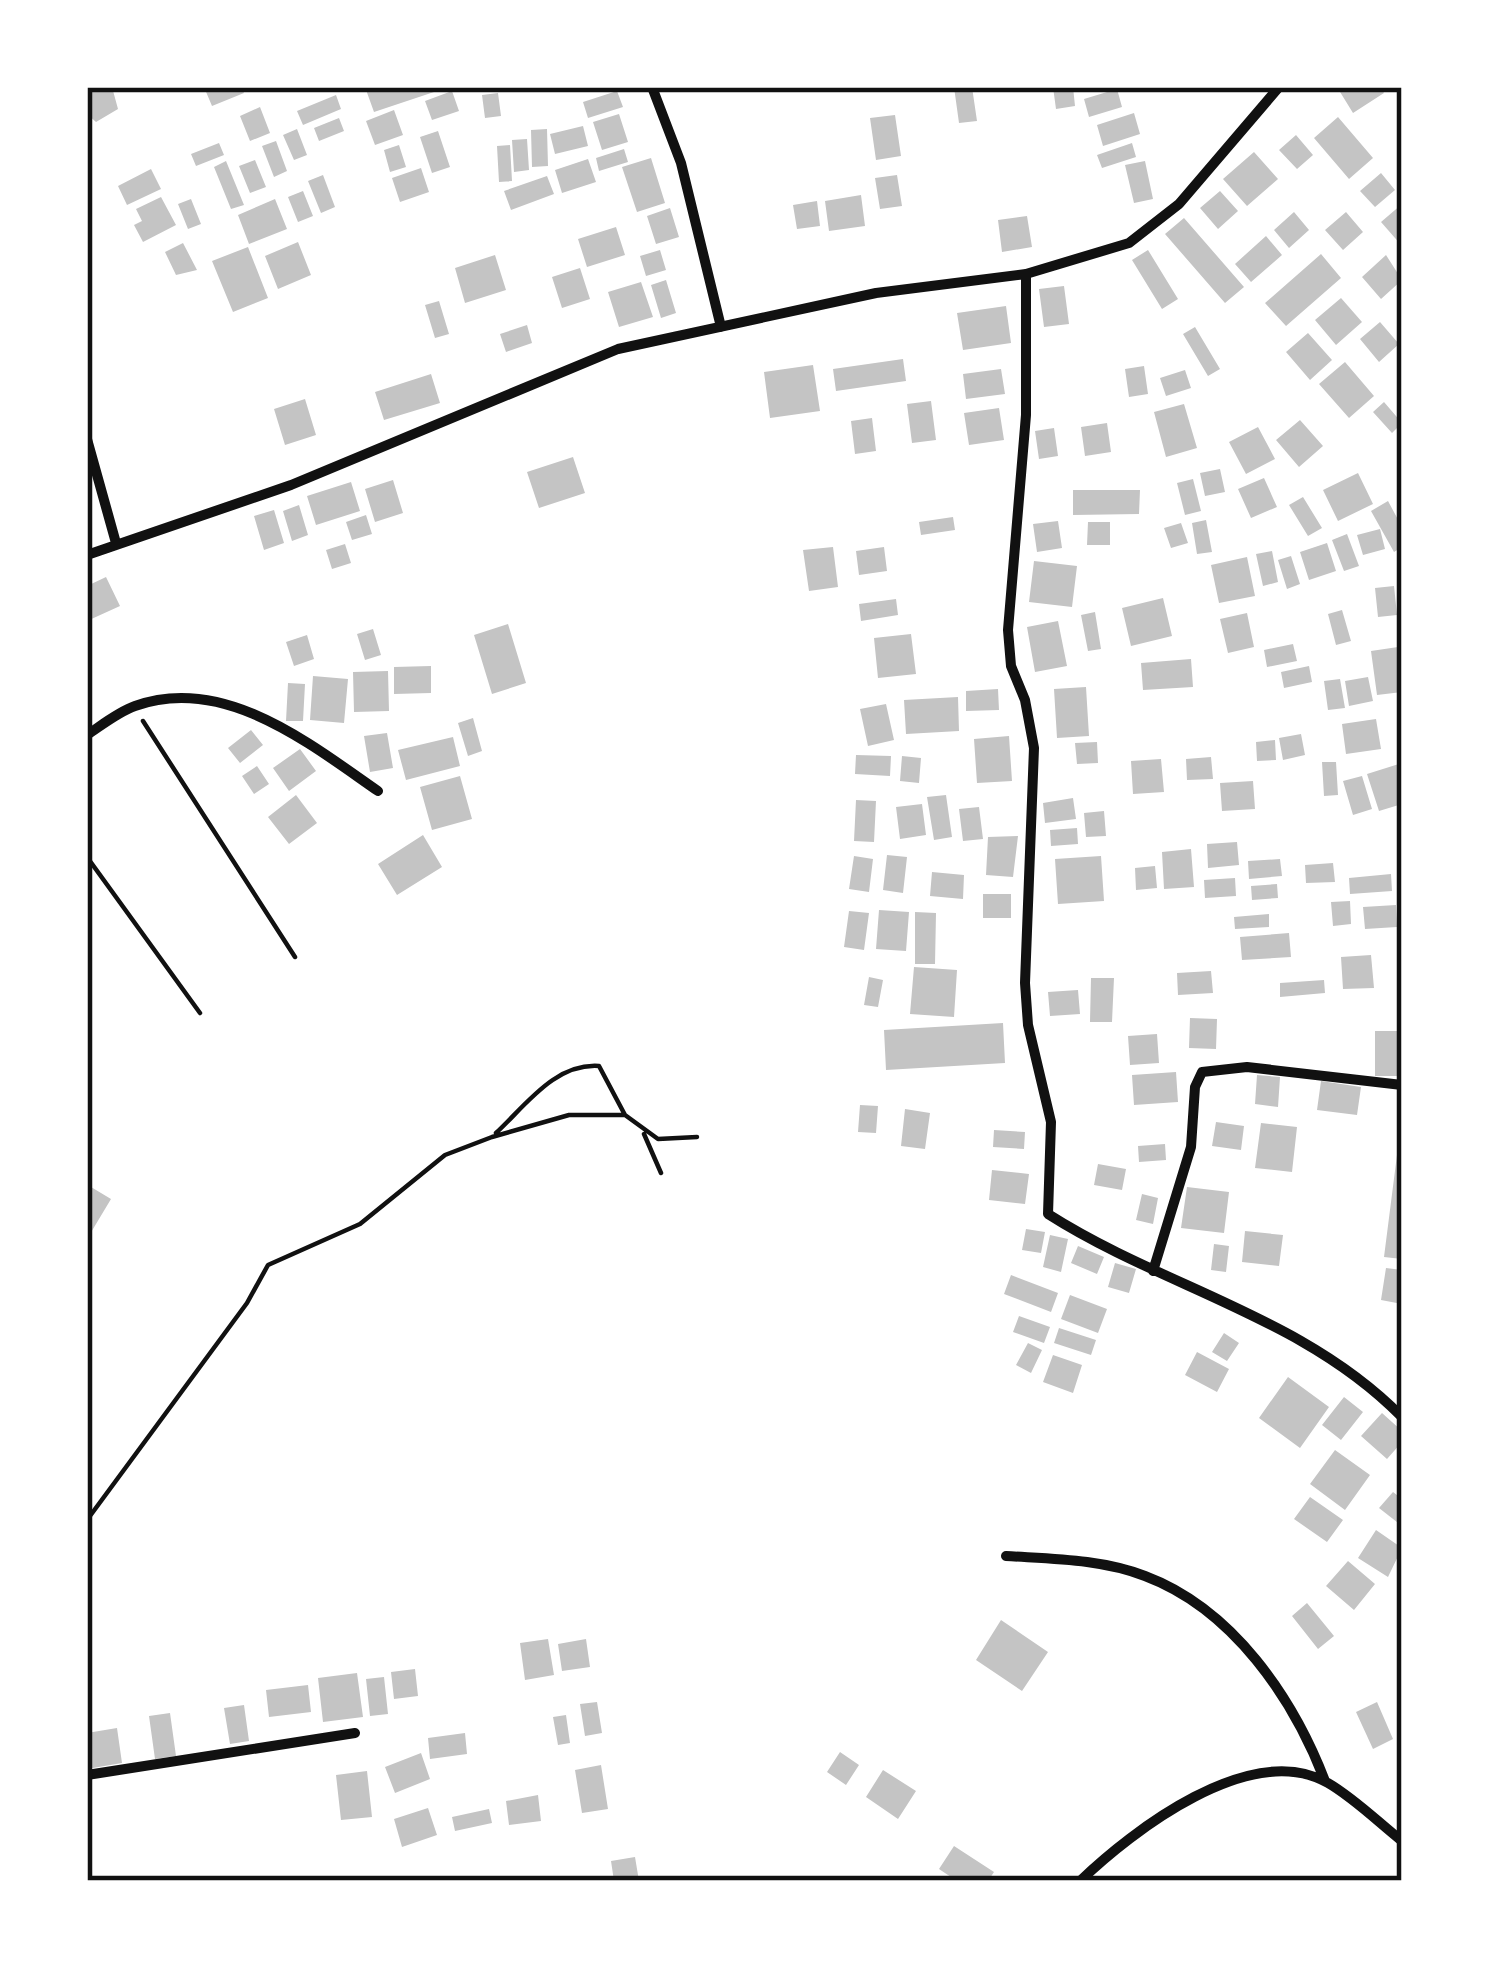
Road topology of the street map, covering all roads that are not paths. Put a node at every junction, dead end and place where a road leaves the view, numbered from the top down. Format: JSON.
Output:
{"nodes":[{"id":1,"x":652,"y":87,"type":"edge"},
{"id":2,"x":1280,"y":87,"type":"edge"},
{"id":3,"x":1026,"y":274,"type":"junction"},
{"id":4,"x":721,"y":328,"type":"junction"},
{"id":5,"x":87,"y":439,"type":"edge"},
{"id":6,"x":116,"y":543,"type":"junction"},
{"id":7,"x":87,"y":555,"type":"edge"},
{"id":8,"x":87,"y":734,"type":"edge"},
{"id":9,"x":378,"y":791,"type":"dead end"},
{"id":10,"x":1402,"y":1085,"type":"edge"},
{"id":11,"x":1153,"y":1271,"type":"junction"},
{"id":12,"x":1402,"y":1417,"type":"edge"},
{"id":13,"x":1006,"y":1556,"type":"dead end"},
{"id":14,"x":355,"y":1733,"type":"dead end"},
{"id":15,"x":87,"y":1775,"type":"edge"},
{"id":16,"x":1325,"y":1781,"type":"junction"},
{"id":17,"x":1402,"y":1841,"type":"edge"},
{"id":18,"x":1079,"y":1881,"type":"edge"}],
"edges":[{"from":1,"to":4,"type":"street"},
{"from":2,"to":3,"type":"street"},
{"from":3,"to":4,"type":"street"},
{"from":3,"to":11,"type":"street"},
{"from":4,"to":6,"type":"street"},
{"from":5,"to":6,"type":"street"},
{"from":6,"to":7,"type":"street"},
{"from":8,"to":9,"type":"street"},
{"from":10,"to":11,"type":"street"},
{"from":11,"to":12,"type":"street"},
{"from":13,"to":16,"type":"street"},
{"from":14,"to":15,"type":"street"},
{"from":16,"to":17,"type":"street"},
{"from":16,"to":18,"type":"street"}]}
